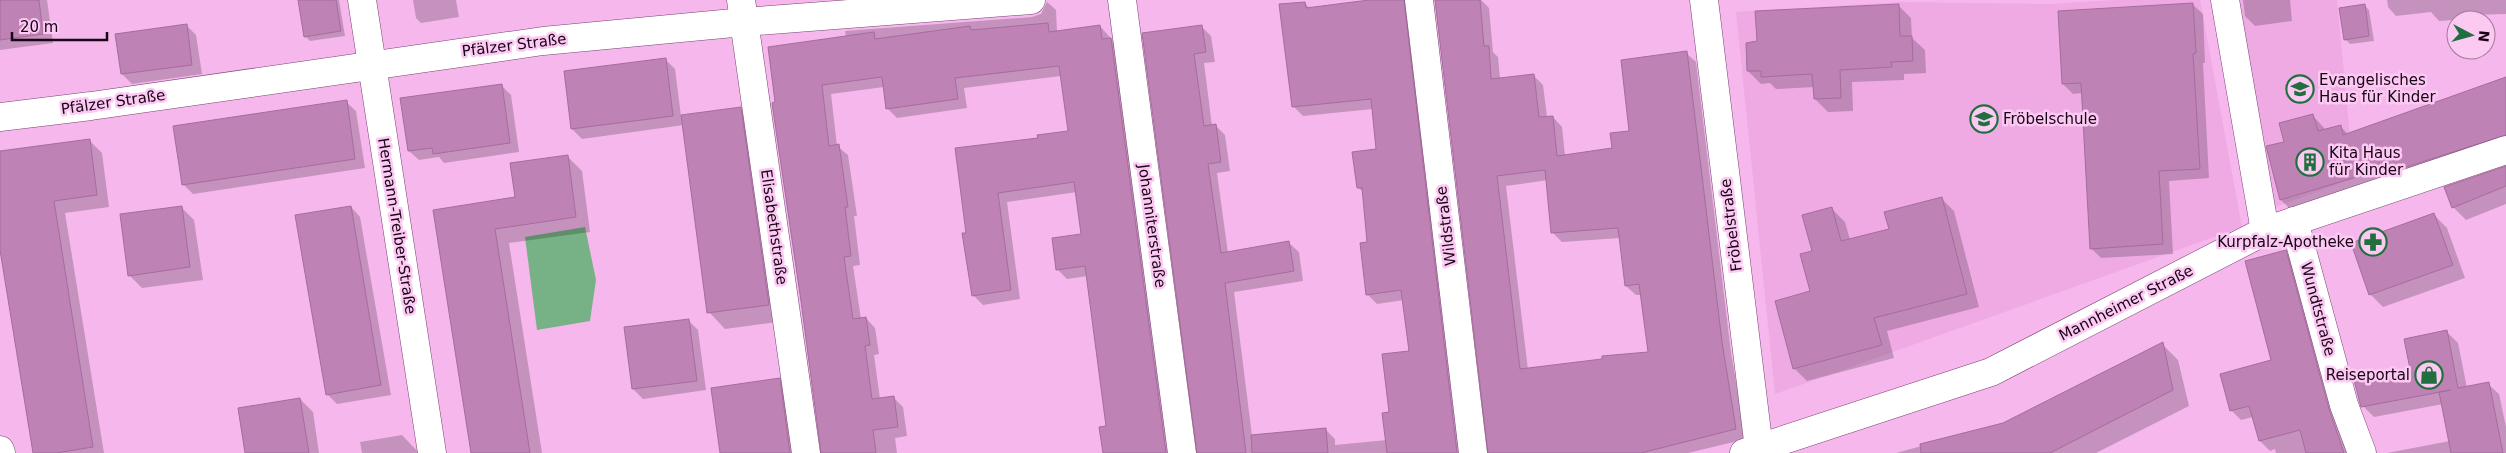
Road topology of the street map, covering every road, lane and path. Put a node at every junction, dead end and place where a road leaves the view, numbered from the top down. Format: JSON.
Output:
{"nodes":[{"id":1,"x":362,"y":0,"type":"edge"},
{"id":2,"x":1031,"y":0,"type":"edge"},
{"id":3,"x":1122,"y":0,"type":"edge"},
{"id":4,"x":1419,"y":0,"type":"edge"},
{"id":5,"x":1704,"y":0,"type":"edge"},
{"id":6,"x":2225,"y":0,"type":"edge"},
{"id":7,"x":743,"y":11,"type":"edge"},
{"id":8,"x":373,"y":66,"type":"junction"},
{"id":9,"x":0,"y":117,"type":"edge"},
{"id":10,"x":2506,"y":150,"type":"edge"},
{"id":11,"x":2294,"y":221,"type":"junction"},
{"id":12,"x":2266,"y":231,"type":"junction"},
{"id":13,"x":1751,"y":451,"type":"edge"},
{"id":14,"x":432,"y":453,"type":"edge"},
{"id":15,"x":806,"y":453,"type":"edge"},
{"id":16,"x":1182,"y":453,"type":"edge"},
{"id":17,"x":1473,"y":453,"type":"edge"},
{"id":18,"x":2362,"y":453,"type":"edge"}],
"edges":[{"from":1,"to":8,"type":"street","name":"Hermann-Treiber-Straße"},
{"from":2,"to":7,"type":"street","name":"Pfälzer Straße"},
{"from":3,"to":16,"type":"street","name":"Johanniterstraße"},
{"from":4,"to":17,"type":"street","name":"Wildstraße"},
{"from":5,"to":13,"type":"street","name":"Fröbelstraße"},
{"from":6,"to":12,"type":"street"},
{"from":7,"to":8,"type":"street","name":"Pfälzer Straße"},
{"from":7,"to":15,"type":"street","name":"Elisabethstraße"},
{"from":8,"to":9,"type":"street","name":"Pfälzer Straße"},
{"from":8,"to":14,"type":"street","name":"Hermann-Treiber-Straße"},
{"from":10,"to":11,"type":"street","name":"Mannheimer Straße"},
{"from":11,"to":12,"type":"street","name":"Mannheimer Straße"},
{"from":11,"to":18,"type":"street","name":"Wundtstraße"},
{"from":12,"to":13,"type":"street","name":"Mannheimer Straße"}]}
